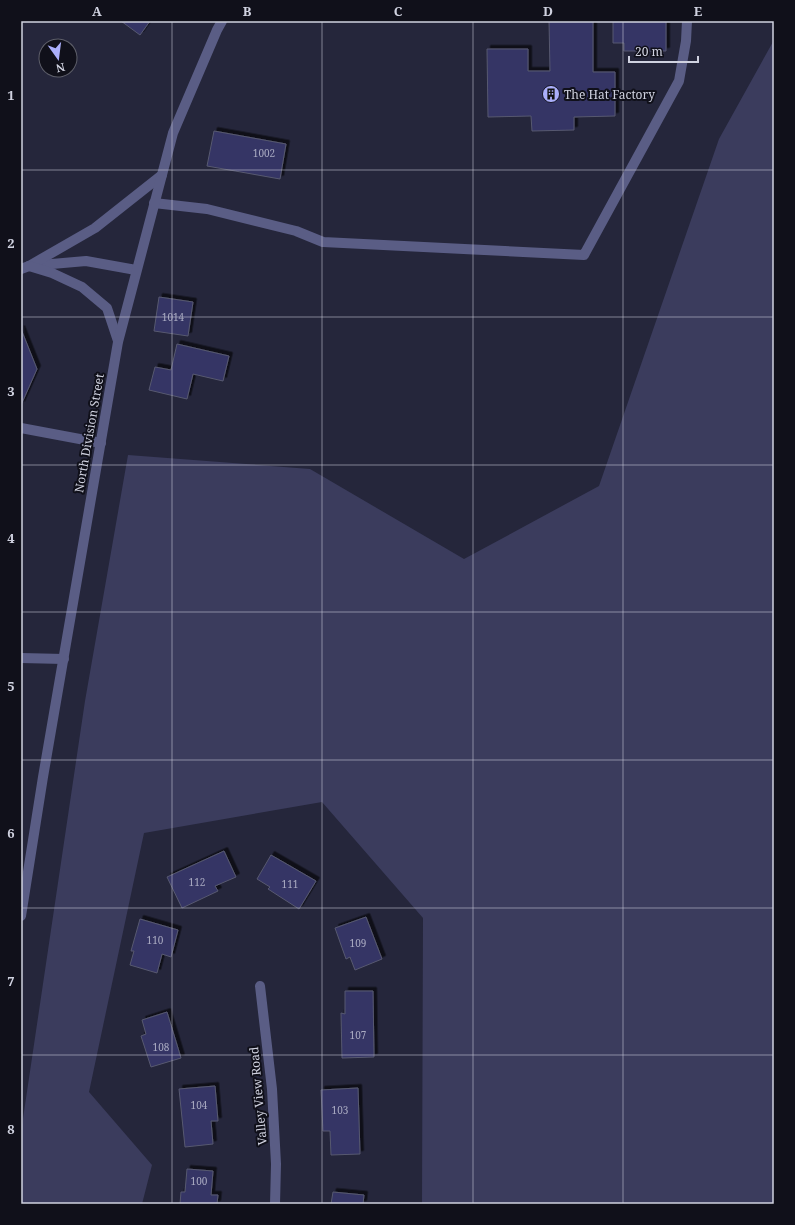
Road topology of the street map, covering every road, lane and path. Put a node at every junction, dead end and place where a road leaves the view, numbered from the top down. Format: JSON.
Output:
{"nodes":[{"id":1,"x":222,"y":21,"type":"edge"},
{"id":2,"x":687,"y":21,"type":"edge"},
{"id":3,"x":162,"y":175,"type":"junction"},
{"id":4,"x":154,"y":203,"type":"junction"},
{"id":5,"x":25,"y":268,"type":"edge"},
{"id":6,"x":136,"y":270,"type":"junction"},
{"id":7,"x":118,"y":342,"type":"junction"},
{"id":8,"x":21,"y":428,"type":"edge"},
{"id":9,"x":101,"y":443,"type":"junction"},
{"id":10,"x":21,"y":658,"type":"edge"},
{"id":11,"x":64,"y":658,"type":"junction"},
{"id":12,"x":21,"y":916,"type":"edge"},
{"id":13,"x":260,"y":986,"type":"dead end"},
{"id":14,"x":275,"y":1204,"type":"edge"}],
"edges":[{"from":1,"to":3,"type":"street","name":"North Division Street"},
{"from":2,"to":4,"type":"street"},
{"from":3,"to":4,"type":"street","name":"North Division Street"},
{"from":3,"to":5,"type":"street"},
{"from":4,"to":6,"type":"street","name":"North Division Street"},
{"from":5,"to":6,"type":"street"},
{"from":5,"to":7,"type":"street"},
{"from":6,"to":7,"type":"street","name":"North Division Street"},
{"from":7,"to":9,"type":"street","name":"North Division Street"},
{"from":8,"to":9,"type":"street"},
{"from":9,"to":11,"type":"street","name":"North Division Street"},
{"from":10,"to":11,"type":"street"},
{"from":11,"to":12,"type":"street","name":"North Division Street"},
{"from":13,"to":14,"type":"street","name":"Valley View Road"}]}
